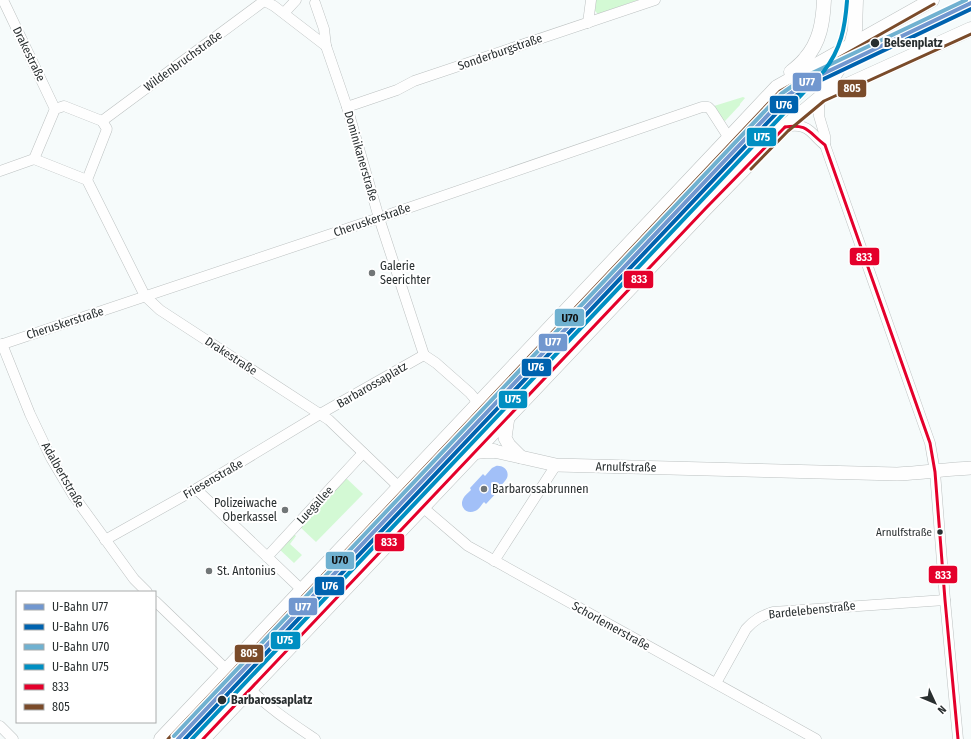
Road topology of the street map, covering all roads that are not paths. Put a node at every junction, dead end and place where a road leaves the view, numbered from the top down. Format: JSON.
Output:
{"nodes":[{"id":1,"x":3,"y":0,"type":"edge"},
{"id":2,"x":296,"y":0,"type":"edge"},
{"id":3,"x":591,"y":0,"type":"edge"},
{"id":4,"x":655,"y":0,"type":"edge"},
{"id":5,"x":824,"y":0,"type":"edge"},
{"id":6,"x":856,"y":0,"type":"edge"},
{"id":7,"x":932,"y":0,"type":"edge"},
{"id":8,"x":263,"y":1,"type":"edge"},
{"id":9,"x":315,"y":3,"type":"dead end"},
{"id":10,"x":284,"y":13,"type":"junction"},
{"id":11,"x":588,"y":23,"type":"junction"},
{"id":12,"x":971,"y":29,"type":"edge"},
{"id":13,"x":851,"y":45,"type":"junction"},
{"id":14,"x":326,"y":46,"type":"junction"},
{"id":15,"x":777,"y":87,"type":"junction"},
{"id":16,"x":821,"y":97,"type":"junction"},
{"id":17,"x":347,"y":107,"type":"junction"},
{"id":18,"x":55,"y":109,"type":"junction"},
{"id":19,"x":102,"y":121,"type":"junction"},
{"id":20,"x":785,"y":127,"type":"junction"},
{"id":21,"x":729,"y":138,"type":"junction"},
{"id":22,"x":825,"y":145,"type":"junction"},
{"id":23,"x":34,"y":160,"type":"junction"},
{"id":24,"x":0,"y":171,"type":"edge"},
{"id":25,"x":87,"y":180,"type":"junction"},
{"id":26,"x":379,"y":218,"type":"junction"},
{"id":27,"x":145,"y":296,"type":"junction"},
{"id":28,"x":1,"y":344,"type":"edge"},
{"id":29,"x":424,"y":355,"type":"junction"},
{"id":30,"x":476,"y":406,"type":"junction"},
{"id":31,"x":320,"y":414,"type":"junction"},
{"id":32,"x":508,"y":417,"type":"junction"},
{"id":33,"x":494,"y":451,"type":"joint"},
{"id":34,"x":475,"y":452,"type":"junction"},
{"id":35,"x":363,"y":453,"type":"junction"},
{"id":36,"x":521,"y":457,"type":"junction"},
{"id":37,"x":556,"y":465,"type":"junction"},
{"id":38,"x":971,"y":468,"type":"edge"},
{"id":39,"x":935,"y":472,"type":"junction"},
{"id":40,"x":399,"y":487,"type":"junction"},
{"id":41,"x":196,"y":489,"type":"junction"},
{"id":42,"x":418,"y":504,"type":"junction"},
{"id":43,"x":105,"y":540,"type":"junction"},
{"id":44,"x":266,"y":557,"type":"junction"},
{"id":45,"x":494,"y":561,"type":"junction"},
{"id":46,"x":302,"y":590,"type":"junction"},
{"id":47,"x":145,"y":591,"type":"edge"},
{"id":48,"x":945,"y":600,"type":"junction"},
{"id":49,"x":156,"y":602,"type":"edge"},
{"id":50,"x":227,"y":670,"type":"junction"},
{"id":51,"x":716,"y":684,"type":"junction"},
{"id":52,"x":251,"y":690,"type":"junction"},
{"id":53,"x":0,"y":726,"type":"edge"},
{"id":54,"x":13,"y":739,"type":"edge"},
{"id":55,"x":161,"y":739,"type":"edge"},
{"id":56,"x":203,"y":739,"type":"edge"},
{"id":57,"x":315,"y":739,"type":"edge"},
{"id":58,"x":816,"y":739,"type":"edge"},
{"id":59,"x":958,"y":739,"type":"edge"}],
"edges":[{"from":1,"to":18,"type":"street","name":"Drakestraße"},
{"from":2,"to":10,"type":"street"},
{"from":3,"to":11,"type":"street"},
{"from":4,"to":11,"type":"street","name":"Sonderburgstraße"},
{"from":5,"to":15,"type":"main road"},
{"from":6,"to":13,"type":"main road"},
{"from":7,"to":13,"type":"main road"},
{"from":8,"to":10,"type":"street"},
{"from":8,"to":19,"type":"street","name":"Wildenbruchstraße"},
{"from":9,"to":14,"type":"street","name":"Dominikanerstraße"},
{"from":10,"to":14,"type":"street"},
{"from":11,"to":17,"type":"street","name":"Sonderburgstraße"},
{"from":12,"to":16,"type":"main road"},
{"from":13,"to":15,"type":"main road"},
{"from":13,"to":16,"type":"main road"},
{"from":14,"to":17,"type":"street","name":"Dominikanerstraße"},
{"from":15,"to":21,"type":"main road"},
{"from":16,"to":20,"type":"main road"},
{"from":16,"to":22,"type":"street"},
{"from":17,"to":26,"type":"street","name":"Dominikanerstraße"},
{"from":18,"to":19,"type":"street"},
{"from":18,"to":23,"type":"street"},
{"from":19,"to":25,"type":"street"},
{"from":20,"to":22,"type":"street"},
{"from":20,"to":32,"type":"main road"},
{"from":21,"to":26,"type":"street","name":"Cheruskerstraße"},
{"from":21,"to":30,"type":"main road"},
{"from":22,"to":39,"type":"street"},
{"from":23,"to":24,"type":"street"},
{"from":23,"to":25,"type":"street"},
{"from":25,"to":27,"type":"street","name":"Drakestraße"},
{"from":26,"to":27,"type":"street","name":"Cheruskerstraße"},
{"from":26,"to":29,"type":"street","name":"Dominikanerstraße"},
{"from":27,"to":28,"type":"street","name":"Cheruskerstraße"},
{"from":27,"to":31,"type":"street","name":"Drakestraße"},
{"from":28,"to":43,"type":"street","name":"Adalbertstraße"},
{"from":29,"to":30,"type":"street"},
{"from":29,"to":31,"type":"street","name":"Barbarossaplatz"},
{"from":30,"to":40,"type":"main road"},
{"from":31,"to":35,"type":"street","name":"Drakestraße"},
{"from":31,"to":41,"type":"street","name":"Friesenstraße"},
{"from":32,"to":34,"type":"main road"},
{"from":32,"to":36,"type":"street"},
{"from":33,"to":34,"type":"main road"},
{"from":33,"to":36,"type":"street","name":"Arnulfstraße"},
{"from":34,"to":42,"type":"main road"},
{"from":35,"to":40,"type":"street","name":"Drakestraße"},
{"from":35,"to":44,"type":"street","name":"Luegallee"},
{"from":36,"to":37,"type":"street","name":"Arnulfstraße"},
{"from":37,"to":39,"type":"street","name":"Arnulfstraße"},
{"from":37,"to":45,"type":"street"},
{"from":38,"to":39,"type":"street","name":"Arnulfstraße"},
{"from":39,"to":48,"type":"street"},
{"from":40,"to":42,"type":"street","name":"Drakestraße"},
{"from":40,"to":46,"type":"main road"},
{"from":41,"to":43,"type":"street","name":"Friesenstraße"},
{"from":41,"to":44,"type":"street"},
{"from":42,"to":45,"type":"street","name":"Schorlemerstraße"},
{"from":42,"to":52,"type":"main road"},
{"from":43,"to":47,"type":"street","name":"Adalbertstraße"},
{"from":44,"to":46,"type":"street"},
{"from":45,"to":51,"type":"street","name":"Schorlemerstraße"},
{"from":46,"to":50,"type":"main road"},
{"from":48,"to":51,"type":"street","name":"Bardelebenstraße"},
{"from":48,"to":59,"type":"street"},
{"from":49,"to":50,"type":"street"},
{"from":50,"to":55,"type":"main road"},
{"from":51,"to":58,"type":"street","name":"Schorlemerstraße"},
{"from":52,"to":56,"type":"main road"},
{"from":52,"to":57,"type":"street"},
{"from":53,"to":54,"type":"street"}]}
